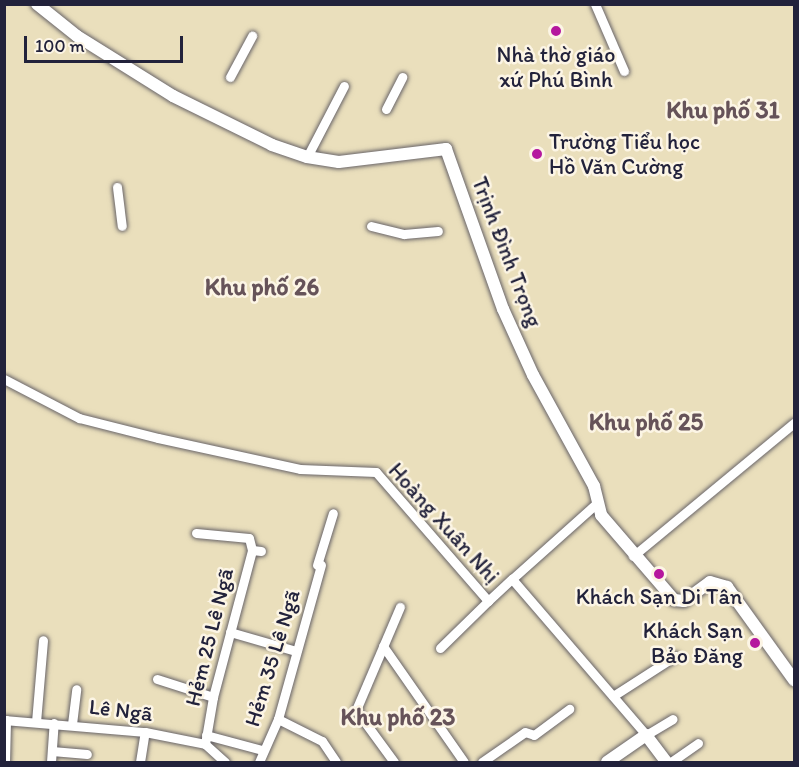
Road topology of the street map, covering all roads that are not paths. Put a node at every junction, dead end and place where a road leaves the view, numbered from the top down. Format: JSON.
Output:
{"nodes":[{"id":1,"x":37,"y":4,"type":"edge"},
{"id":2,"x":595,"y":4,"type":"edge"},
{"id":3,"x":252,"y":36,"type":"dead end"},
{"id":4,"x":624,"y":71,"type":"dead end"},
{"id":5,"x":230,"y":77,"type":"dead end"},
{"id":6,"x":402,"y":77,"type":"dead end"},
{"id":7,"x":344,"y":86,"type":"dead end"},
{"id":8,"x":386,"y":109,"type":"dead end"},
{"id":9,"x":307,"y":157,"type":"junction"},
{"id":10,"x":117,"y":187,"type":"dead end"},
{"id":11,"x":122,"y":226,"type":"dead end"},
{"id":12,"x":371,"y":226,"type":"dead end"},
{"id":13,"x":438,"y":231,"type":"dead end"},
{"id":14,"x":4,"y":379,"type":"edge"},
{"id":15,"x":795,"y":423,"type":"edge"},
{"id":16,"x":596,"y":504,"type":"junction"},
{"id":17,"x":333,"y":513,"type":"dead end"},
{"id":18,"x":196,"y":533,"type":"dead end"},
{"id":19,"x":633,"y":556,"type":"junction"},
{"id":20,"x":512,"y":579,"type":"junction"},
{"id":21,"x":488,"y":601,"type":"junction"},
{"id":22,"x":400,"y":608,"type":"dead end"},
{"id":23,"x":230,"y":632,"type":"junction"},
{"id":24,"x":43,"y":640,"type":"dead end"},
{"id":25,"x":383,"y":646,"type":"junction"},
{"id":26,"x":440,"y":648,"type":"dead end"},
{"id":27,"x":296,"y":651,"type":"junction"},
{"id":28,"x":675,"y":656,"type":"dead end"},
{"id":29,"x":156,"y":679,"type":"dead end"},
{"id":30,"x":795,"y":680,"type":"edge"},
{"id":31,"x":76,"y":689,"type":"dead end"},
{"id":32,"x":613,"y":696,"type":"junction"},
{"id":33,"x":213,"y":697,"type":"junction"},
{"id":34,"x":569,"y":709,"type":"dead end"},
{"id":35,"x":278,"y":719,"type":"junction"},
{"id":36,"x":673,"y":719,"type":"dead end"},
{"id":37,"x":5,"y":720,"type":"edge"},
{"id":38,"x":36,"y":722,"type":"junction"},
{"id":39,"x":54,"y":723,"type":"junction"},
{"id":40,"x":72,"y":724,"type":"junction"},
{"id":41,"x":145,"y":732,"type":"junction"},
{"id":42,"x":646,"y":735,"type":"junction"},
{"id":43,"x":205,"y":739,"type":"junction"},
{"id":44,"x":698,"y":743,"type":"dead end"},
{"id":45,"x":262,"y":750,"type":"junction"},
{"id":46,"x":52,"y":752,"type":"junction"},
{"id":47,"x":87,"y":754,"type":"dead end"},
{"id":48,"x":5,"y":762,"type":"edge"},
{"id":49,"x":51,"y":762,"type":"edge"},
{"id":50,"x":140,"y":762,"type":"edge"},
{"id":51,"x":225,"y":762,"type":"edge"},
{"id":52,"x":259,"y":762,"type":"edge"},
{"id":53,"x":336,"y":762,"type":"edge"},
{"id":54,"x":394,"y":762,"type":"edge"},
{"id":55,"x":464,"y":762,"type":"edge"},
{"id":56,"x":482,"y":762,"type":"edge"},
{"id":57,"x":608,"y":762,"type":"edge"},
{"id":58,"x":666,"y":762,"type":"edge"},
{"id":59,"x":671,"y":762,"type":"edge"}],
"edges":[{"from":1,"to":9,"type":"street","name":"Trịnh Đình Trọng"},
{"from":2,"to":4,"type":"street"},
{"from":3,"to":5,"type":"street"},
{"from":6,"to":8,"type":"street"},
{"from":7,"to":9,"type":"street"},
{"from":9,"to":16,"type":"street","name":"Trịnh Đình Trọng"},
{"from":10,"to":11,"type":"street"},
{"from":12,"to":13,"type":"street"},
{"from":14,"to":21,"type":"street","name":"Hoàng Xuân Nhị"},
{"from":15,"to":19,"type":"street"},
{"from":16,"to":19,"type":"street","name":"Trịnh Đình Trọng"},
{"from":16,"to":20,"type":"street"},
{"from":17,"to":27,"type":"street","name":"Hẻm 35 Lê Ngã"},
{"from":18,"to":23,"type":"street","name":"Hẻm 25 Lê Ngã"},
{"from":19,"to":30,"type":"street","name":"Trịnh Đình Trọng"},
{"from":20,"to":21,"type":"street","name":"Hoàng Xuân Nhị"},
{"from":20,"to":32,"type":"street","name":"Hoàng Xuân Nhị"},
{"from":21,"to":26,"type":"street"},
{"from":22,"to":25,"type":"street"},
{"from":23,"to":27,"type":"street"},
{"from":23,"to":33,"type":"street","name":"Hẻm 25 Lê Ngã"},
{"from":24,"to":38,"type":"street"},
{"from":25,"to":54,"type":"street"},
{"from":25,"to":55,"type":"street"},
{"from":27,"to":35,"type":"street","name":"Hẻm 35 Lê Ngã"},
{"from":28,"to":32,"type":"street"},
{"from":29,"to":33,"type":"street"},
{"from":31,"to":40,"type":"street"},
{"from":32,"to":42,"type":"street","name":"Hoàng Xuân Nhị"},
{"from":33,"to":43,"type":"street","name":"Hẻm 25 Lê Ngã"},
{"from":34,"to":56,"type":"street"},
{"from":35,"to":45,"type":"street","name":"Hẻm 35 Lê Ngã"},
{"from":35,"to":53,"type":"street"},
{"from":36,"to":42,"type":"street"},
{"from":37,"to":38,"type":"street","name":"Lê Ngã"},
{"from":37,"to":48,"type":"street"},
{"from":38,"to":39,"type":"street","name":"Lê Ngã"},
{"from":39,"to":40,"type":"street","name":"Lê Ngã"},
{"from":39,"to":46,"type":"street"},
{"from":40,"to":41,"type":"street","name":"Lê Ngã"},
{"from":41,"to":43,"type":"street","name":"Lê Ngã"},
{"from":41,"to":50,"type":"street"},
{"from":42,"to":57,"type":"street"},
{"from":42,"to":58,"type":"street"},
{"from":43,"to":45,"type":"street"},
{"from":43,"to":51,"type":"street","name":"Lê Ngã"},
{"from":44,"to":59,"type":"street"},
{"from":45,"to":52,"type":"street","name":"Hẻm 35 Lê Ngã"},
{"from":46,"to":47,"type":"street"},
{"from":46,"to":49,"type":"street"}]}
